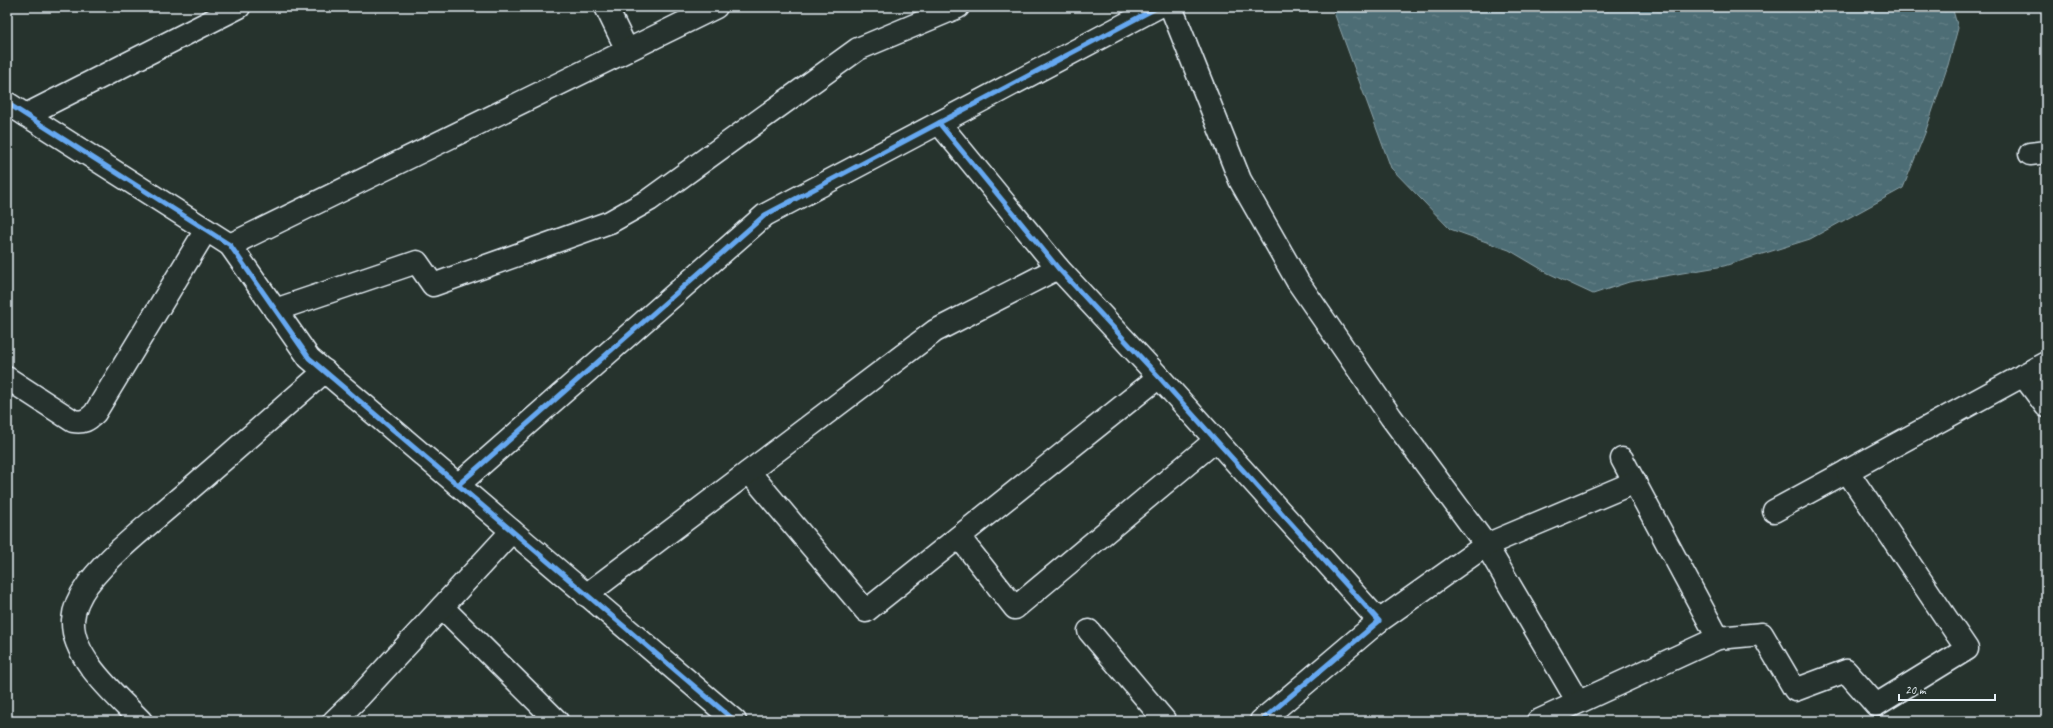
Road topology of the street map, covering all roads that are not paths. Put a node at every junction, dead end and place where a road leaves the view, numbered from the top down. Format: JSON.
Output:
{"nodes":[{"id":1,"x":238,"y":7,"type":"edge"},
{"id":2,"x":606,"y":7,"type":"edge"},
{"id":3,"x":716,"y":7,"type":"edge"},
{"id":4,"x":958,"y":7,"type":"edge"},
{"id":5,"x":1158,"y":7,"type":"edge"},
{"id":6,"x":1172,"y":7,"type":"edge"},
{"id":7,"x":627,"y":50,"type":"junction"},
{"id":8,"x":7,"y":103,"type":"edge"},
{"id":9,"x":26,"y":115,"type":"junction"},
{"id":10,"x":939,"y":123,"type":"junction"},
{"id":11,"x":206,"y":230,"type":"junction"},
{"id":12,"x":230,"y":245,"type":"junction"},
{"id":13,"x":1058,"y":268,"type":"junction"},
{"id":14,"x":275,"y":310,"type":"junction"},
{"id":15,"x":2046,"y":363,"type":"edge"},
{"id":16,"x":325,"y":371,"type":"junction"},
{"id":17,"x":2023,"y":375,"type":"junction"},
{"id":18,"x":1159,"y":377,"type":"junction"},
{"id":19,"x":7,"y":378,"type":"edge"},
{"id":20,"x":2046,"y":406,"type":"edge"},
{"id":21,"x":1216,"y":440,"type":"junction"},
{"id":22,"x":1622,"y":459,"type":"dead end"},
{"id":23,"x":1848,"y":471,"type":"junction"},
{"id":24,"x":749,"y":472,"type":"junction"},
{"id":25,"x":1635,"y":482,"type":"junction"},
{"id":26,"x":458,"y":485,"type":"junction"},
{"id":27,"x":1774,"y":511,"type":"dead end"},
{"id":28,"x":512,"y":531,"type":"junction"},
{"id":29,"x":959,"y":537,"type":"junction"},
{"id":30,"x":1486,"y":545,"type":"junction"},
{"id":31,"x":586,"y":595,"type":"junction"},
{"id":32,"x":442,"y":607,"type":"junction"},
{"id":33,"x":1380,"y":621,"type":"junction"},
{"id":34,"x":1089,"y":631,"type":"dead end"},
{"id":35,"x":1718,"y":638,"type":"junction"},
{"id":36,"x":1578,"y":702,"type":"junction"},
{"id":37,"x":141,"y":721,"type":"edge"},
{"id":38,"x":334,"y":721,"type":"edge"},
{"id":39,"x":557,"y":721,"type":"edge"},
{"id":40,"x":735,"y":721,"type":"edge"},
{"id":41,"x":1165,"y":721,"type":"edge"},
{"id":42,"x":1261,"y":721,"type":"edge"},
{"id":43,"x":1538,"y":721,"type":"edge"}],
"edges":[{"from":1,"to":9,"type":"street"},
{"from":2,"to":7,"type":"street"},
{"from":3,"to":7,"type":"street"},
{"from":4,"to":14,"type":"street"},
{"from":5,"to":10,"type":"street"},
{"from":6,"to":30,"type":"street"},
{"from":7,"to":12,"type":"street"},
{"from":8,"to":9,"type":"street"},
{"from":9,"to":11,"type":"street"},
{"from":10,"to":13,"type":"street"},
{"from":10,"to":26,"type":"street"},
{"from":11,"to":12,"type":"street"},
{"from":11,"to":19,"type":"street"},
{"from":12,"to":14,"type":"street"},
{"from":13,"to":18,"type":"street"},
{"from":13,"to":24,"type":"street"},
{"from":14,"to":16,"type":"street"},
{"from":15,"to":17,"type":"street"},
{"from":16,"to":26,"type":"street"},
{"from":16,"to":37,"type":"street"},
{"from":17,"to":20,"type":"street"},
{"from":17,"to":23,"type":"street"},
{"from":18,"to":21,"type":"street"},
{"from":18,"to":29,"type":"street"},
{"from":21,"to":29,"type":"street"},
{"from":21,"to":33,"type":"street"},
{"from":22,"to":25,"type":"street"},
{"from":23,"to":27,"type":"street"},
{"from":23,"to":35,"type":"street"},
{"from":24,"to":29,"type":"street"},
{"from":24,"to":31,"type":"street"},
{"from":25,"to":30,"type":"street"},
{"from":25,"to":35,"type":"street"},
{"from":26,"to":28,"type":"street"},
{"from":28,"to":31,"type":"street"},
{"from":28,"to":32,"type":"street"},
{"from":30,"to":33,"type":"street"},
{"from":30,"to":36,"type":"street"},
{"from":31,"to":40,"type":"street"},
{"from":32,"to":38,"type":"street"},
{"from":32,"to":39,"type":"street"},
{"from":33,"to":42,"type":"street"},
{"from":34,"to":41,"type":"street"},
{"from":35,"to":36,"type":"street"},
{"from":36,"to":43,"type":"street"}]}
